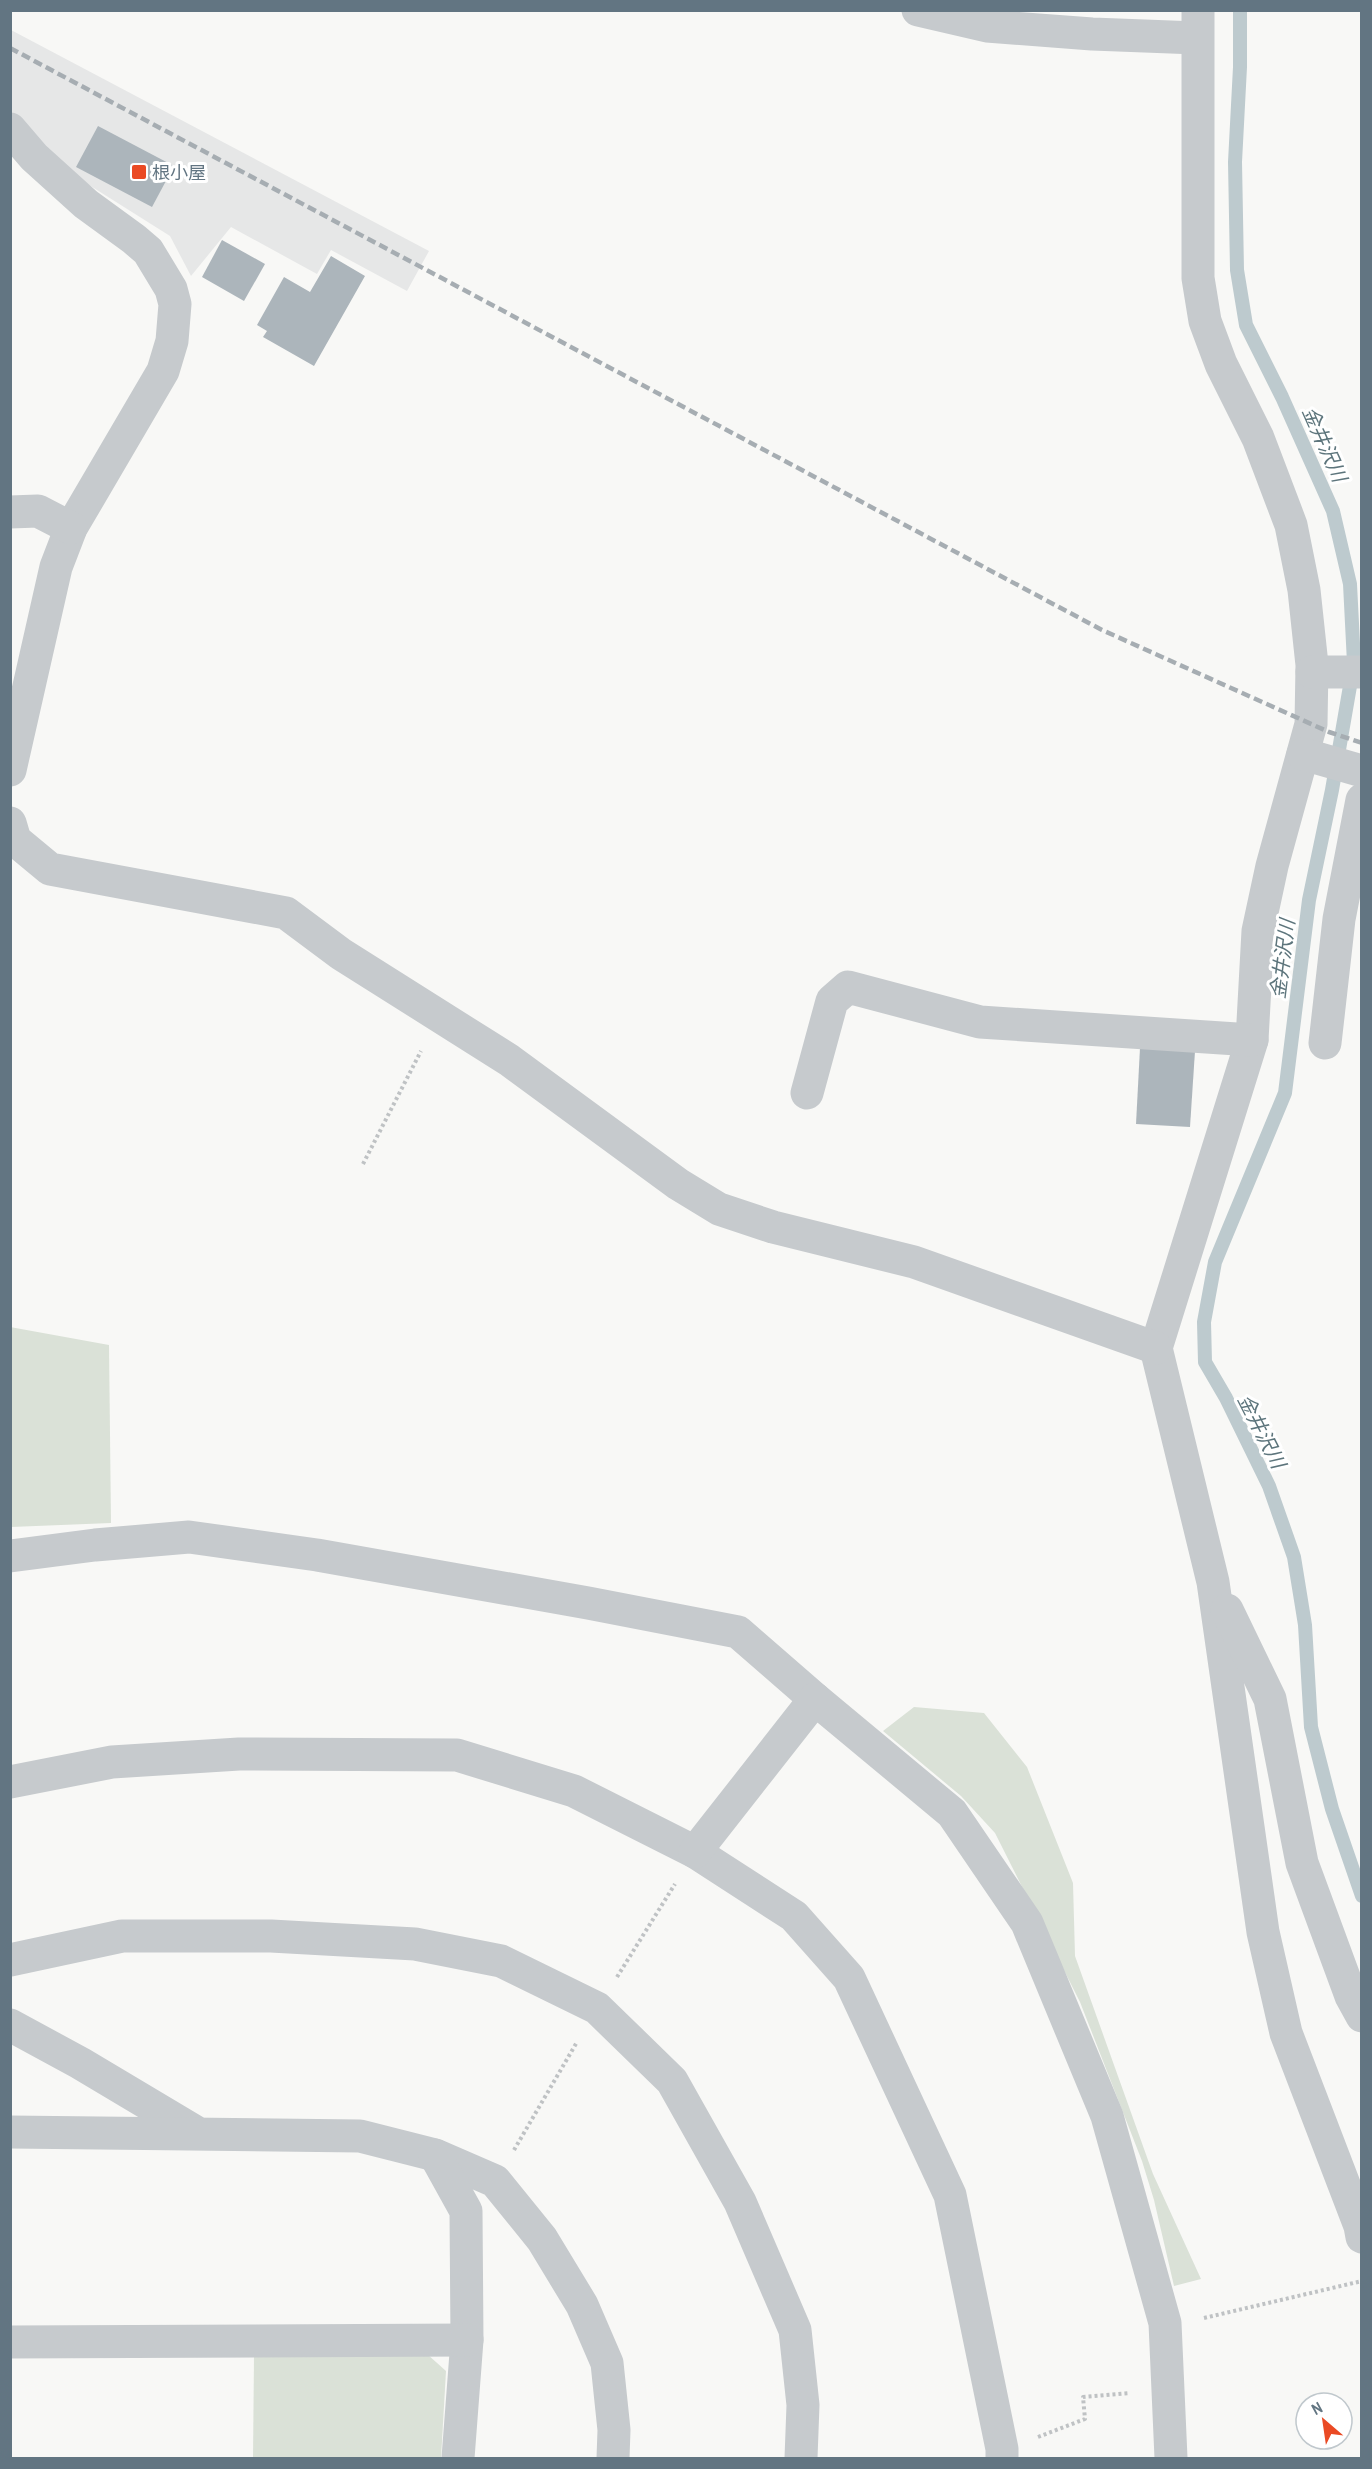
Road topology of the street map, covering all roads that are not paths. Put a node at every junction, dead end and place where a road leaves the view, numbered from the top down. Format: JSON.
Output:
{"nodes":[{"id":1,"x":918,"y":10,"type":"edge"},
{"id":2,"x":1198,"y":24,"type":"edge"},
{"id":3,"x":10,"y":129,"type":"edge"},
{"id":4,"x":10,"y":512,"type":"edge"},
{"id":5,"x":71,"y":528,"type":"junction"},
{"id":6,"x":1313,"y":672,"type":"junction"},
{"id":7,"x":1362,"y":672,"type":"edge"},
{"id":8,"x":1310,"y":756,"type":"junction"},
{"id":9,"x":11,"y":761,"type":"edge"},
{"id":10,"x":1356,"y":770,"type":"edge"},
{"id":11,"x":1362,"y":800,"type":"edge"},
{"id":12,"x":12,"y":835,"type":"edge"},
{"id":13,"x":1252,"y":1040,"type":"junction"},
{"id":14,"x":1325,"y":1043,"type":"dead end"},
{"id":15,"x":807,"y":1093,"type":"dead end"},
{"id":16,"x":1156,"y":1348,"type":"junction"},
{"id":17,"x":10,"y":1556,"type":"edge"},
{"id":18,"x":1213,"y":1582,"type":"junction"},
{"id":19,"x":815,"y":1699,"type":"junction"},
{"id":20,"x":10,"y":1782,"type":"edge"},
{"id":21,"x":695,"y":1852,"type":"junction"},
{"id":22,"x":10,"y":1960,"type":"edge"},
{"id":23,"x":1362,"y":2016,"type":"edge"},
{"id":24,"x":10,"y":2025,"type":"edge"},
{"id":25,"x":10,"y":2132,"type":"edge"},
{"id":26,"x":195,"y":2132,"type":"junction"},
{"id":27,"x":435,"y":2156,"type":"junction"},
{"id":28,"x":1362,"y":2237,"type":"edge"},
{"id":29,"x":467,"y":2340,"type":"junction"},
{"id":30,"x":10,"y":2342,"type":"edge"},
{"id":31,"x":1002,"y":2454,"type":"edge"},
{"id":32,"x":458,"y":2458,"type":"edge"},
{"id":33,"x":613,"y":2458,"type":"edge"},
{"id":34,"x":801,"y":2458,"type":"edge"},
{"id":35,"x":1172,"y":2458,"type":"edge"}],
"edges":[{"from":1,"to":2,"type":"street"},
{"from":2,"to":6,"type":"street"},
{"from":3,"to":5,"type":"street"},
{"from":4,"to":5,"type":"street"},
{"from":5,"to":9,"type":"street"},
{"from":6,"to":7,"type":"street"},
{"from":6,"to":8,"type":"street"},
{"from":8,"to":10,"type":"street"},
{"from":8,"to":13,"type":"street"},
{"from":11,"to":14,"type":"street"},
{"from":12,"to":16,"type":"street"},
{"from":13,"to":15,"type":"street"},
{"from":13,"to":16,"type":"street"},
{"from":16,"to":18,"type":"street"},
{"from":17,"to":19,"type":"street"},
{"from":18,"to":23,"type":"street"},
{"from":18,"to":28,"type":"street"},
{"from":19,"to":21,"type":"street"},
{"from":19,"to":35,"type":"street"},
{"from":20,"to":21,"type":"street"},
{"from":21,"to":31,"type":"street"},
{"from":22,"to":34,"type":"street"},
{"from":24,"to":26,"type":"street"},
{"from":25,"to":26,"type":"street"},
{"from":26,"to":27,"type":"street"},
{"from":27,"to":29,"type":"street"},
{"from":27,"to":33,"type":"street"},
{"from":29,"to":30,"type":"street"},
{"from":29,"to":32,"type":"street"}]}
